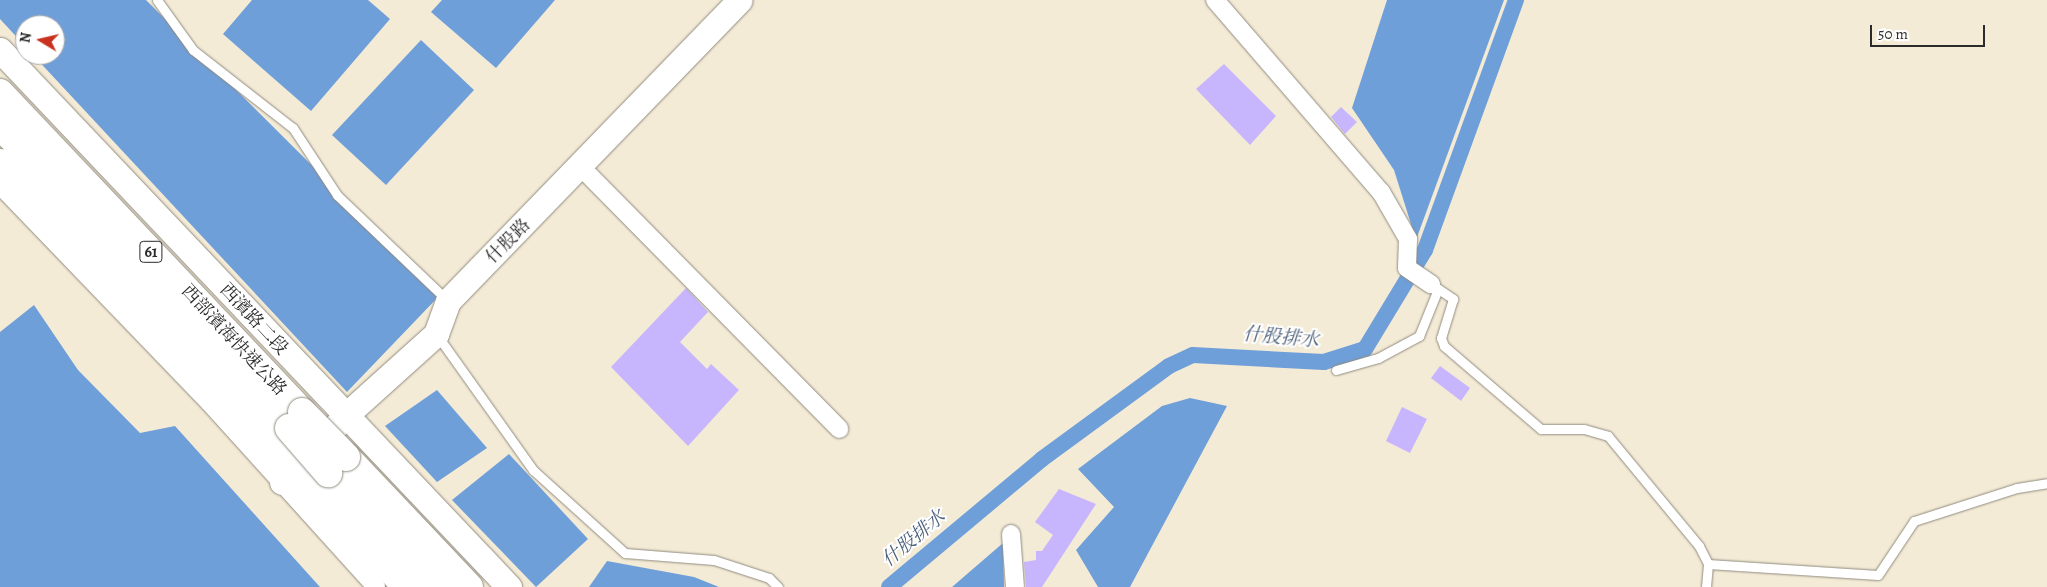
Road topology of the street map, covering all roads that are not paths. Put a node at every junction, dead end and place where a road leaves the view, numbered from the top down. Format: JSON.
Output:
{"nodes":[{"id":1,"x":157,"y":0,"type":"edge"},
{"id":2,"x":740,"y":0,"type":"edge"},
{"id":3,"x":1215,"y":0,"type":"edge"},
{"id":4,"x":0,"y":50,"type":"edge"},
{"id":5,"x":0,"y":93,"type":"edge"},
{"id":6,"x":0,"y":125,"type":"edge"},
{"id":7,"x":0,"y":161,"type":"edge"},
{"id":8,"x":581,"y":167,"type":"junction"},
{"id":9,"x":0,"y":185,"type":"edge"},
{"id":10,"x":1434,"y":287,"type":"junction"},
{"id":11,"x":448,"y":301,"type":"junction"},
{"id":12,"x":436,"y":334,"type":"junction"},
{"id":13,"x":1336,"y":370,"type":"dead end"},
{"id":14,"x":346,"y":415,"type":"junction"},
{"id":15,"x":295,"y":420,"type":"junction"},
{"id":16,"x":839,"y":429,"type":"dead end"},
{"id":17,"x":337,"y":465,"type":"junction"},
{"id":18,"x":288,"y":477,"type":"junction"},
{"id":19,"x":2047,"y":483,"type":"edge"},
{"id":20,"x":1011,"y":534,"type":"dead end"},
{"id":21,"x":1708,"y":564,"type":"junction"},
{"id":22,"x":376,"y":587,"type":"edge"},
{"id":23,"x":405,"y":587,"type":"edge"},
{"id":24,"x":436,"y":587,"type":"edge"},
{"id":25,"x":469,"y":587,"type":"edge"},
{"id":26,"x":509,"y":587,"type":"edge"},
{"id":27,"x":778,"y":587,"type":"edge"},
{"id":28,"x":1015,"y":587,"type":"edge"},
{"id":29,"x":1706,"y":587,"type":"edge"}],
"edges":[{"from":1,"to":11,"type":"lane"},
{"from":2,"to":8,"type":"street","name":"什股路"},
{"from":3,"to":10,"type":"street"},
{"from":4,"to":14,"type":"street","name":"西濱路二段"},
{"from":5,"to":15,"type":"highway","name":"西部濱海快速公路","number":"61"},
{"from":6,"to":15,"type":"highway","name":"西部濱海快速公路","number":"61"},
{"from":7,"to":18,"type":"street"},
{"from":8,"to":11,"type":"street","name":"什股路"},
{"from":8,"to":16,"type":"street"},
{"from":9,"to":18,"type":"street"},
{"from":10,"to":13,"type":"lane"},
{"from":10,"to":21,"type":"lane"},
{"from":11,"to":12,"type":"street","name":"什股路"},
{"from":12,"to":14,"type":"street","name":"什股路"},
{"from":12,"to":27,"type":"lane"},
{"from":14,"to":18,"type":"street","name":"什股路"},
{"from":14,"to":26,"type":"street","name":"西濱路二段"},
{"from":15,"to":17,"type":"highway","name":"西部濱海快速公路","number":"61","bridge":true},
{"from":17,"to":24,"type":"highway","name":"西部濱海快速公路","number":"61"},
{"from":17,"to":25,"type":"highway","name":"西部濱海快速公路","number":"61"},
{"from":18,"to":22,"type":"street"},
{"from":18,"to":23,"type":"street"},
{"from":19,"to":21,"type":"lane"},
{"from":20,"to":28,"type":"street"},
{"from":21,"to":29,"type":"lane"}]}
